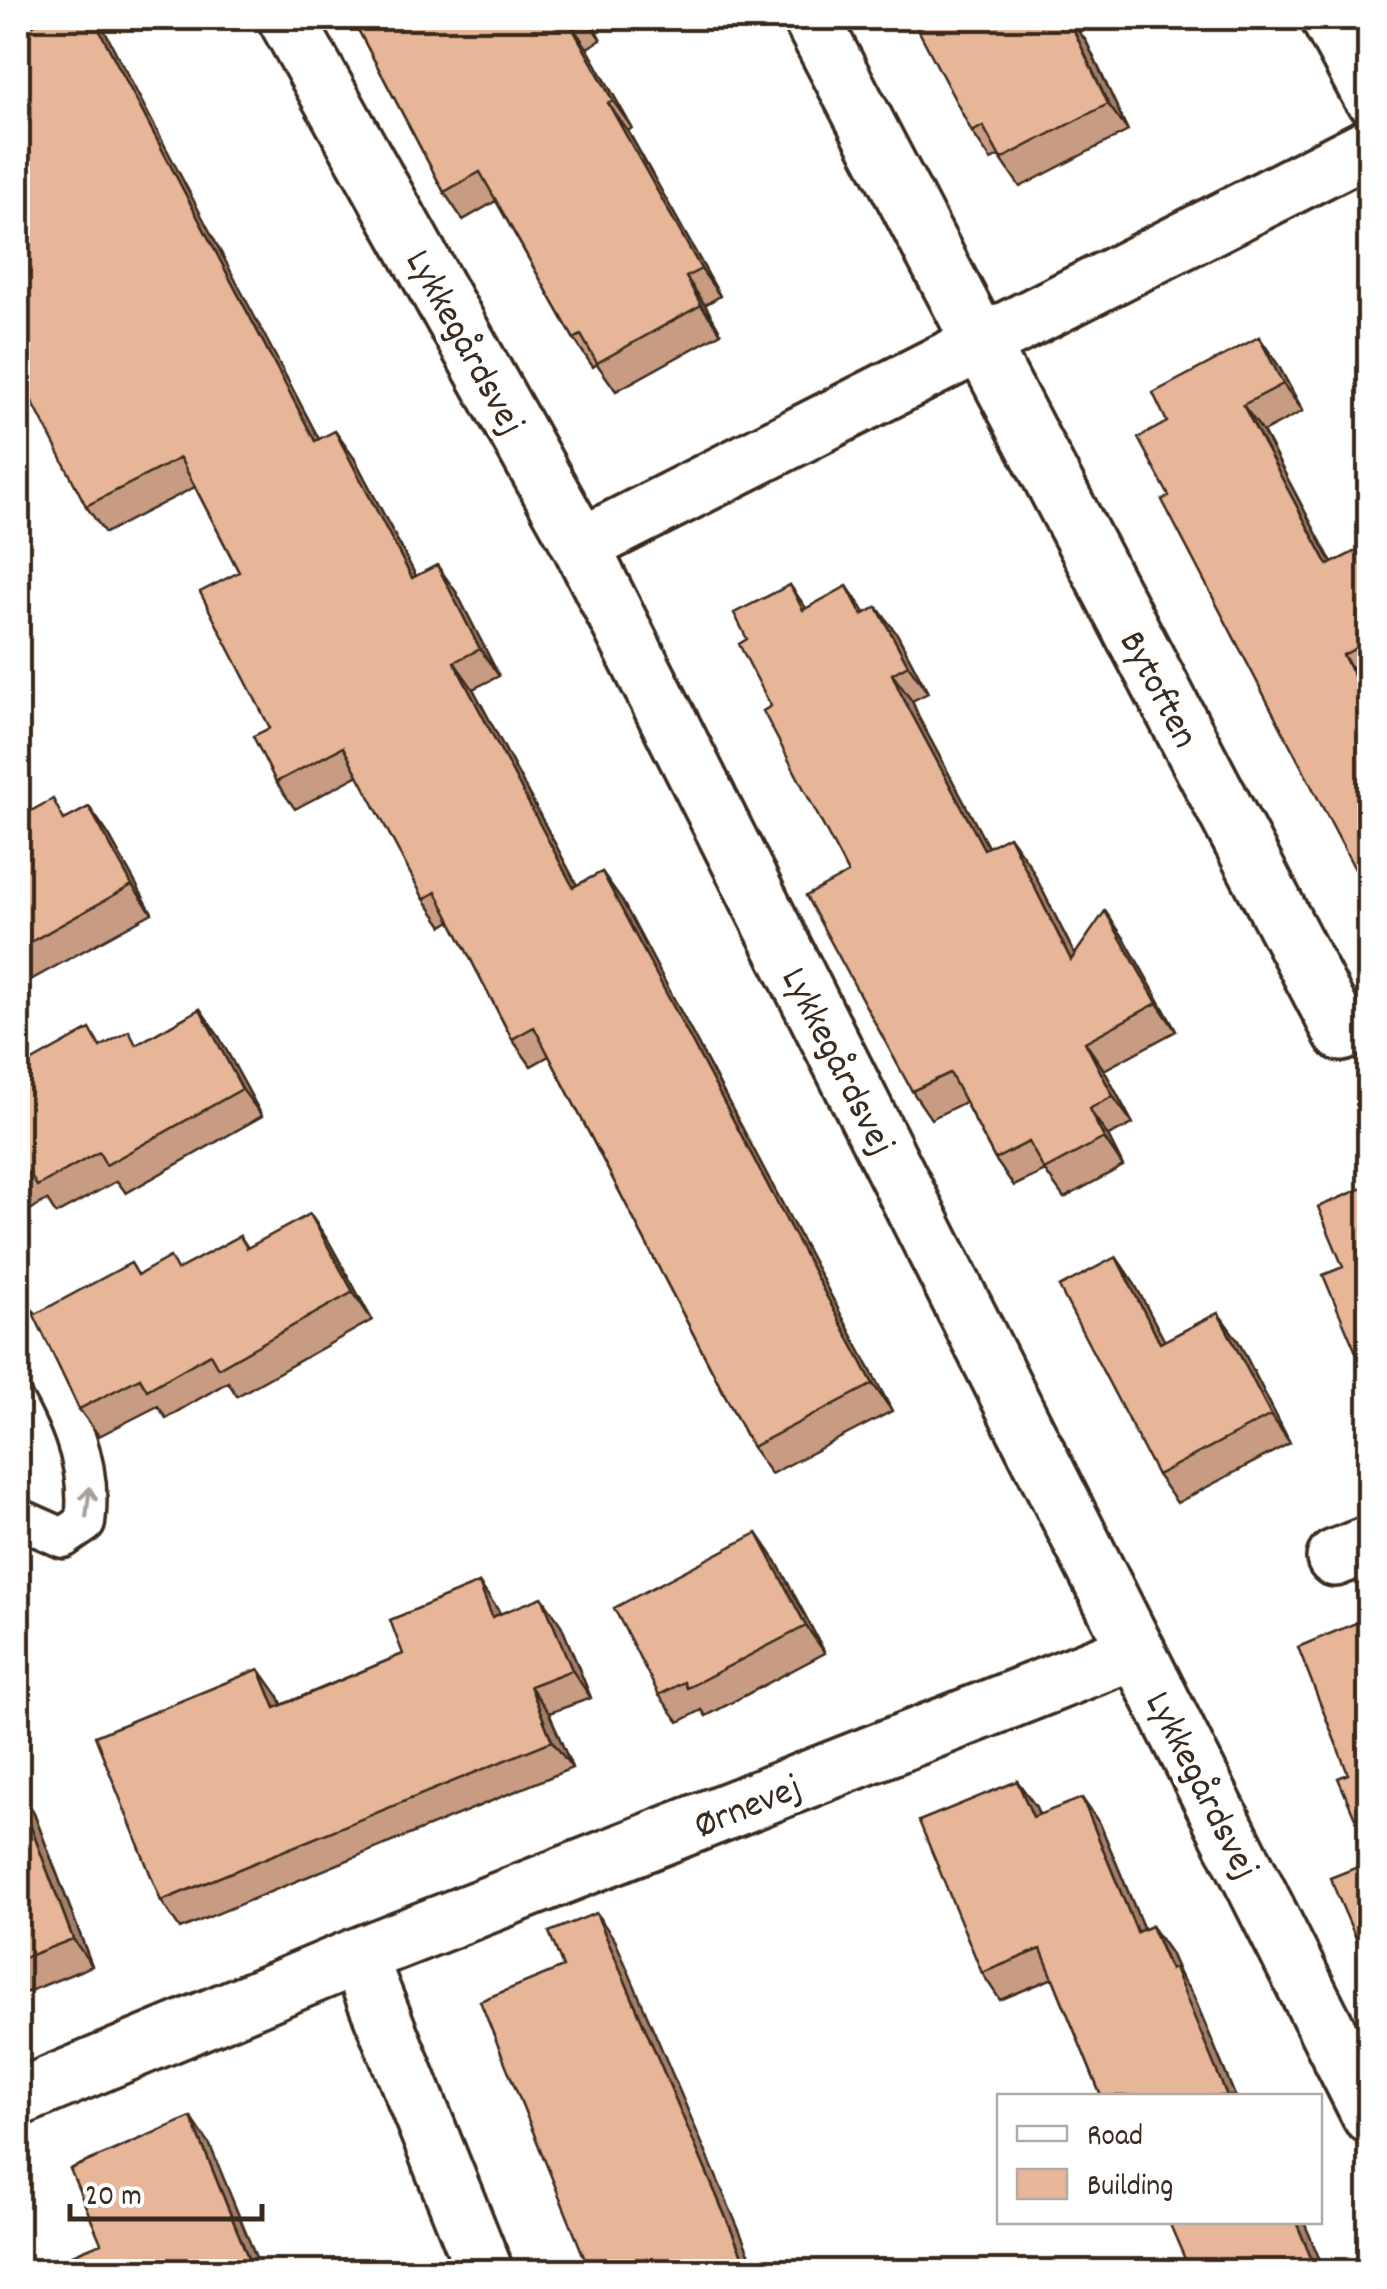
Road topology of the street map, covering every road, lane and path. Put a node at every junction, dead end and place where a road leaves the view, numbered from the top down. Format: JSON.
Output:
{"nodes":[{"id":1,"x":286,"y":18,"type":"edge"},
{"id":2,"x":810,"y":18,"type":"edge"},
{"id":3,"x":1329,"y":18,"type":"edge"},
{"id":4,"x":1370,"y":94,"type":"edge"},
{"id":5,"x":1370,"y":146,"type":"edge"},
{"id":6,"x":981,"y":343,"type":"junction"},
{"id":7,"x":581,"y":546,"type":"junction"},
{"id":8,"x":1342,"y":1033,"type":"dead end"},
{"id":9,"x":18,"y":1325,"type":"edge"},
{"id":10,"x":18,"y":1518,"type":"edge"},
{"id":11,"x":1136,"y":1650,"type":"junction"},
{"id":12,"x":358,"y":1956,"type":"junction"},
{"id":13,"x":18,"y":2098,"type":"edge"},
{"id":14,"x":1370,"y":2115,"type":"edge"},
{"id":15,"x":485,"y":2272,"type":"edge"}],
"edges":[{"from":1,"to":7,"type":"street","name":"Lykkegårdsvej"},
{"from":2,"to":6,"type":"street","name":"Bytoften"},
{"from":3,"to":4,"type":"street"},
{"from":5,"to":6,"type":"street"},
{"from":6,"to":7,"type":"street"},
{"from":6,"to":8,"type":"street","name":"Bytoften"},
{"from":7,"to":11,"type":"street","name":"Lykkegårdsvej"},
{"from":10,"to":9,"type":"lane","one_way":true},
{"from":11,"to":12,"type":"street","name":"Ørnevej"},
{"from":11,"to":14,"type":"street","name":"Lykkegårdsvej"},
{"from":12,"to":13,"type":"street","name":"Ørnevej"},
{"from":12,"to":15,"type":"street"}]}
